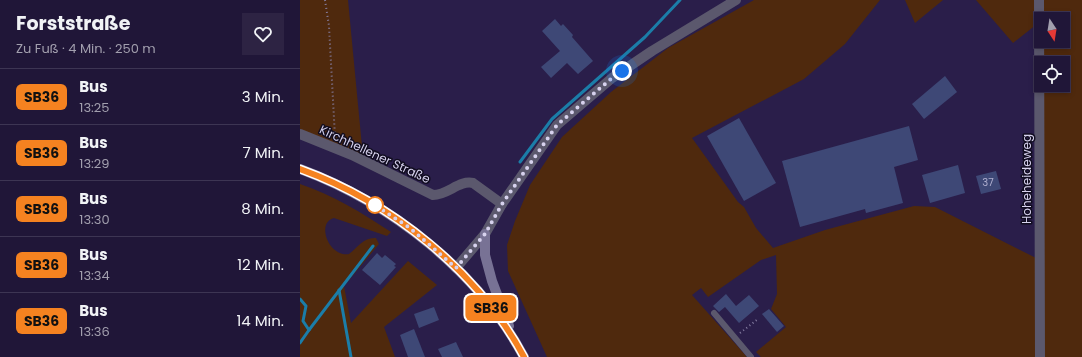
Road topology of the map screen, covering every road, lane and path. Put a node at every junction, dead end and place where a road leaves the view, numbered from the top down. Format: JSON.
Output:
{"nodes":[{"id":1,"x":325,"y":0,"type":"edge"},
{"id":2,"x":736,"y":0,"type":"edge"},
{"id":3,"x":1039,"y":0,"type":"edge"},
{"id":4,"x":300,"y":134,"type":"edge"},
{"id":5,"x":335,"y":148,"type":"junction"},
{"id":6,"x":300,"y":170,"type":"edge"},
{"id":7,"x":502,"y":204,"type":"junction"},
{"id":8,"x":485,"y":234,"type":"junction"},
{"id":9,"x":456,"y":268,"type":"junction"},
{"id":10,"x":714,"y":314,"type":"dead end"},
{"id":11,"x":758,"y":319,"type":"dead end"},
{"id":12,"x":513,"y":335,"type":"junction"},
{"id":13,"x":735,"y":338,"type":"junction"},
{"id":14,"x":524,"y":357,"type":"edge"},
{"id":15,"x":751,"y":357,"type":"edge"},
{"id":16,"x":1040,"y":357,"type":"edge"}],
"edges":[{"from":1,"to":5,"type":"path"},
{"from":2,"to":7,"type":"street"},
{"from":3,"to":16,"type":"street","name":"Hoheheideweg"},
{"from":4,"to":5,"type":"street","name":"Kirchhellener Straße"},
{"from":5,"to":7,"type":"street","name":"Kirchhellener Straße"},
{"from":6,"to":9,"type":"main road"},
{"from":7,"to":8,"type":"street"},
{"from":8,"to":9,"type":"street"},
{"from":8,"to":12,"type":"main road"},
{"from":9,"to":12,"type":"main road"},
{"from":10,"to":13,"type":"lane"},
{"from":11,"to":13,"type":"path"},
{"from":12,"to":14,"type":"main road"},
{"from":13,"to":15,"type":"lane"}]}
